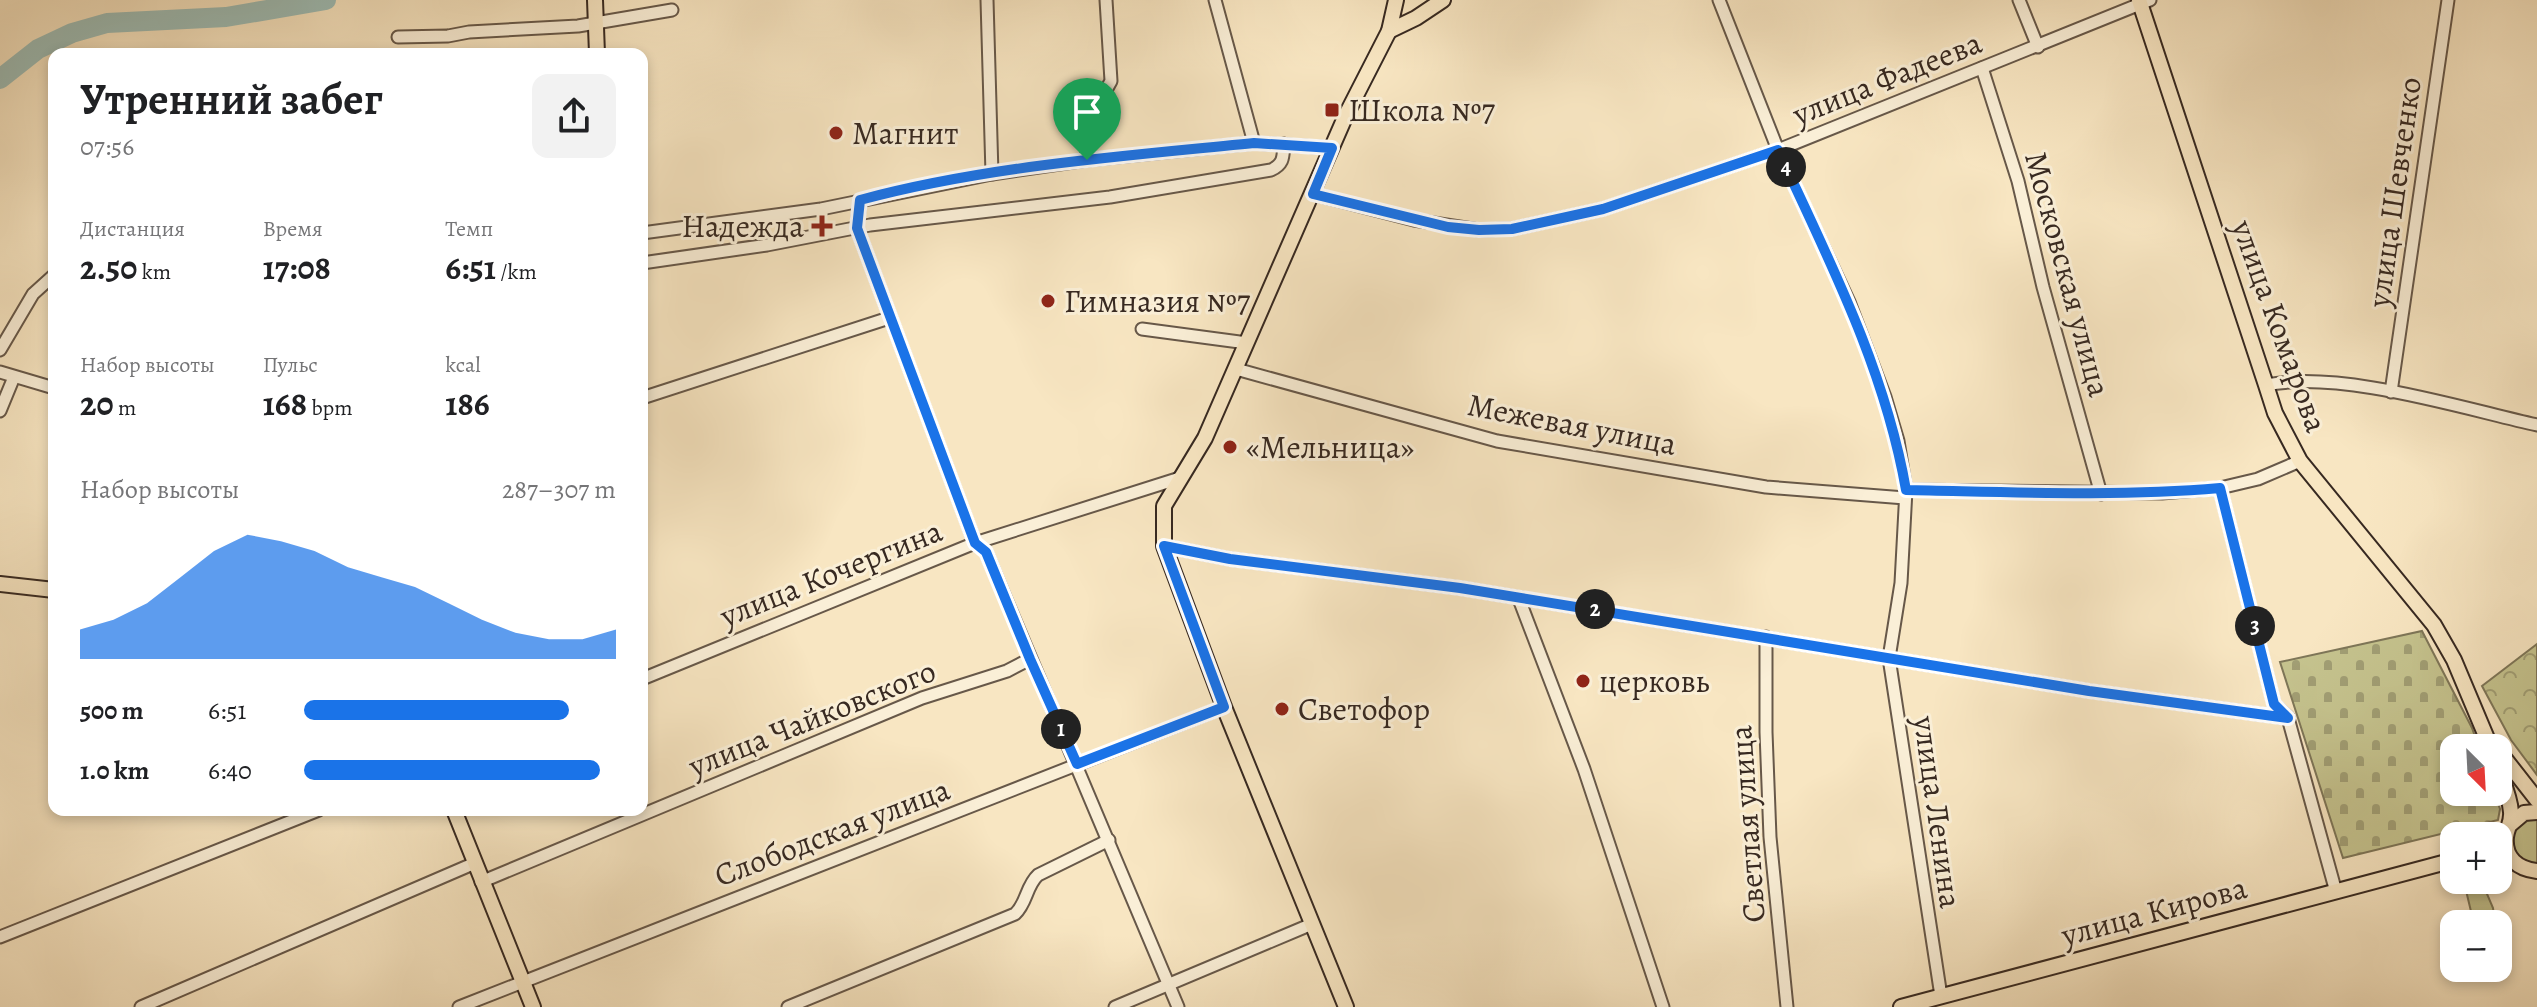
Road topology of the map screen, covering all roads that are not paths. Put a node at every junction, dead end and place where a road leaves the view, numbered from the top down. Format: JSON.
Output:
{"nodes":[{"id":1,"x":595,"y":0,"type":"edge"},
{"id":2,"x":987,"y":0,"type":"edge"},
{"id":3,"x":1106,"y":0,"type":"edge"},
{"id":4,"x":1215,"y":0,"type":"edge"},
{"id":5,"x":1396,"y":0,"type":"edge"},
{"id":6,"x":1443,"y":0,"type":"edge"},
{"id":7,"x":1719,"y":0,"type":"edge"},
{"id":8,"x":2019,"y":0,"type":"edge"},
{"id":9,"x":2448,"y":0,"type":"edge"},
{"id":10,"x":2143,"y":1,"type":"edge"},
{"id":11,"x":672,"y":10,"type":"dead end"},
{"id":12,"x":595,"y":22,"type":"junction"},
{"id":13,"x":1389,"y":31,"type":"junction"},
{"id":14,"x":398,"y":37,"type":"dead end"},
{"id":15,"x":2038,"y":47,"type":"junction"},
{"id":16,"x":597,"y":48,"type":"edge"},
{"id":17,"x":1982,"y":68,"type":"junction"},
{"id":18,"x":1254,"y":143,"type":"junction"},
{"id":19,"x":1284,"y":144,"type":"junction"},
{"id":20,"x":1332,"y":148,"type":"junction"},
{"id":21,"x":1778,"y":150,"type":"junction"},
{"id":22,"x":1087,"y":160,"type":"junction"},
{"id":23,"x":992,"y":174,"type":"junction"},
{"id":24,"x":1313,"y":194,"type":"junction"},
{"id":25,"x":860,"y":200,"type":"junction"},
{"id":26,"x":857,"y":228,"type":"junction"},
{"id":27,"x":648,"y":232,"type":"edge"},
{"id":28,"x":648,"y":262,"type":"edge"},
{"id":29,"x":48,"y":280,"type":"edge"},
{"id":30,"x":889,"y":318,"type":"junction"},
{"id":31,"x":1142,"y":329,"type":"dead end"},
{"id":32,"x":1247,"y":343,"type":"junction"},
{"id":33,"x":0,"y":350,"type":"edge"},
{"id":34,"x":1236,"y":369,"type":"junction"},
{"id":35,"x":0,"y":372,"type":"edge"},
{"id":36,"x":14,"y":377,"type":"junction"},
{"id":37,"x":2266,"y":385,"type":"junction"},
{"id":38,"x":48,"y":386,"type":"edge"},
{"id":39,"x":2391,"y":392,"type":"junction"},
{"id":40,"x":648,"y":396,"type":"edge"},
{"id":41,"x":0,"y":411,"type":"edge"},
{"id":42,"x":2537,"y":425,"type":"edge"},
{"id":43,"x":2300,"y":461,"type":"junction"},
{"id":44,"x":1180,"y":478,"type":"junction"},
{"id":45,"x":2220,"y":488,"type":"junction"},
{"id":46,"x":1906,"y":494,"type":"junction"},
{"id":47,"x":2101,"y":494,"type":"junction"},
{"id":48,"x":975,"y":543,"type":"junction"},
{"id":49,"x":1164,"y":546,"type":"junction"},
{"id":50,"x":0,"y":584,"type":"edge"},
{"id":51,"x":48,"y":589,"type":"edge"},
{"id":52,"x":1519,"y":599,"type":"junction"},
{"id":53,"x":1766,"y":637,"type":"junction"},
{"id":54,"x":1889,"y":658,"type":"junction"},
{"id":55,"x":1030,"y":659,"type":"junction"},
{"id":56,"x":648,"y":677,"type":"edge"},
{"id":57,"x":1224,"y":707,"type":"junction"},
{"id":58,"x":2288,"y":718,"type":"junction"},
{"id":59,"x":2487,"y":734,"type":"edge"},
{"id":60,"x":1077,"y":764,"type":"junction"},
{"id":61,"x":2512,"y":770,"type":"edge"},
{"id":62,"x":2537,"y":800,"type":"edge"},
{"id":63,"x":648,"y":812,"type":"edge"},
{"id":64,"x":2537,"y":812,"type":"edge"},
{"id":65,"x":304,"y":816,"type":"edge"},
{"id":66,"x":456,"y":816,"type":"edge"},
{"id":67,"x":639,"y":816,"type":"edge"},
{"id":68,"x":2512,"y":824,"type":"edge"},
{"id":69,"x":1109,"y":840,"type":"junction"},
{"id":70,"x":2512,"y":858,"type":"edge"},
{"id":71,"x":475,"y":863,"type":"junction"},
{"id":72,"x":2440,"y":866,"type":"edge"},
{"id":73,"x":2531,"y":870,"type":"edge"},
{"id":74,"x":481,"y":882,"type":"junction"},
{"id":75,"x":2336,"y":892,"type":"junction"},
{"id":76,"x":1312,"y":924,"type":"junction"},
{"id":77,"x":0,"y":937,"type":"edge"},
{"id":78,"x":523,"y":981,"type":"junction"},
{"id":79,"x":1169,"y":986,"type":"junction"},
{"id":80,"x":1941,"y":996,"type":"junction"},
{"id":81,"x":141,"y":1007,"type":"edge"},
{"id":82,"x":459,"y":1007,"type":"edge"},
{"id":83,"x":533,"y":1007,"type":"edge"},
{"id":84,"x":788,"y":1007,"type":"edge"},
{"id":85,"x":1115,"y":1007,"type":"edge"},
{"id":86,"x":1178,"y":1007,"type":"edge"},
{"id":87,"x":1346,"y":1007,"type":"edge"},
{"id":88,"x":1663,"y":1007,"type":"edge"},
{"id":89,"x":1787,"y":1007,"type":"edge"},
{"id":90,"x":1901,"y":1007,"type":"edge"}],
"edges":[{"from":1,"to":12,"type":"main road"},
{"from":2,"to":23,"type":"street"},
{"from":3,"to":22,"type":"street"},
{"from":4,"to":18,"type":"street"},
{"from":5,"to":13,"type":"main road"},
{"from":6,"to":13,"type":"main road"},
{"from":7,"to":21,"type":"street","name":"улица Ленина"},
{"from":8,"to":15,"type":"street"},
{"from":9,"to":39,"type":"street","name":"улица Шевченко"},
{"from":10,"to":15,"type":"street","name":"улица Фадеева"},
{"from":10,"to":37,"type":"main road","name":"улица Комарова"},
{"from":11,"to":12,"type":"street"},
{"from":12,"to":14,"type":"street"},
{"from":12,"to":16,"type":"main road"},
{"from":13,"to":20,"type":"main road"},
{"from":15,"to":17,"type":"street","name":"улица Фадеева"},
{"from":17,"to":21,"type":"street","name":"улица Фадеева"},
{"from":17,"to":47,"type":"street","name":"Московская улица"},
{"from":18,"to":19,"type":"street"},
{"from":18,"to":22,"type":"street"},
{"from":19,"to":20,"type":"street"},
{"from":19,"to":26,"type":"street"},
{"from":20,"to":24,"type":"main road"},
{"from":21,"to":24,"type":"street","name":"улица Фадеева"},
{"from":21,"to":46,"type":"street","name":"улица Ленина"},
{"from":22,"to":23,"type":"street"},
{"from":23,"to":25,"type":"street"},
{"from":24,"to":32,"type":"main road"},
{"from":25,"to":26,"type":"street"},
{"from":25,"to":27,"type":"street"},
{"from":26,"to":28,"type":"street"},
{"from":26,"to":30,"type":"street"},
{"from":29,"to":33,"type":"street"},
{"from":30,"to":40,"type":"street"},
{"from":30,"to":48,"type":"street"},
{"from":31,"to":32,"type":"street"},
{"from":32,"to":34,"type":"main road"},
{"from":34,"to":44,"type":"main road"},
{"from":34,"to":46,"type":"street","name":"Межевая улица"},
{"from":35,"to":36,"type":"street"},
{"from":36,"to":38,"type":"street"},
{"from":36,"to":41,"type":"street"},
{"from":37,"to":39,"type":"street"},
{"from":37,"to":43,"type":"main road","name":"улица Комарова"},
{"from":39,"to":42,"type":"street"},
{"from":43,"to":45,"type":"street","name":"Межевая улица"},
{"from":43,"to":59,"type":"main road","name":"улица Комарова"},
{"from":44,"to":48,"type":"street","name":"улица Кочергина"},
{"from":44,"to":49,"type":"main road"},
{"from":45,"to":47,"type":"street","name":"Межевая улица"},
{"from":45,"to":58,"type":"street"},
{"from":46,"to":47,"type":"street","name":"Межевая улица"},
{"from":46,"to":54,"type":"street","name":"улица Ленина"},
{"from":48,"to":55,"type":"street"},
{"from":48,"to":56,"type":"street","name":"улица Кочергина"},
{"from":49,"to":52,"type":"street"},
{"from":49,"to":57,"type":"main road"},
{"from":50,"to":51,"type":"main road"},
{"from":52,"to":53,"type":"street"},
{"from":52,"to":88,"type":"street"},
{"from":53,"to":54,"type":"street"},
{"from":53,"to":89,"type":"street","name":"Светлая улица"},
{"from":54,"to":58,"type":"street"},
{"from":54,"to":80,"type":"street","name":"улица Ленина"},
{"from":55,"to":60,"type":"street"},
{"from":55,"to":63,"type":"street","name":"улица Чайковского"},
{"from":57,"to":60,"type":"street","name":"Слободская улица"},
{"from":57,"to":76,"type":"main road"},
{"from":58,"to":75,"type":"street"},
{"from":60,"to":69,"type":"street"},
{"from":60,"to":78,"type":"street","name":"Слободская улица"},
{"from":61,"to":62,"type":"main road","name":"улица Комарова"},
{"from":64,"to":68,"type":"main road"},
{"from":65,"to":77,"type":"street"},
{"from":66,"to":71,"type":"main road"},
{"from":67,"to":74,"type":"street","name":"улица Чайковского"},
{"from":69,"to":79,"type":"street"},
{"from":69,"to":84,"type":"street"},
{"from":70,"to":73,"type":"main road"},
{"from":71,"to":74,"type":"main road"},
{"from":71,"to":81,"type":"street"},
{"from":72,"to":75,"type":"main road","name":"улица Кирова"},
{"from":74,"to":78,"type":"main road"},
{"from":75,"to":80,"type":"main road","name":"улица Кирова"},
{"from":76,"to":79,"type":"street"},
{"from":76,"to":87,"type":"main road"},
{"from":78,"to":82,"type":"street","name":"Слободская улица"},
{"from":78,"to":83,"type":"main road"},
{"from":79,"to":85,"type":"street"},
{"from":79,"to":86,"type":"street"},
{"from":80,"to":90,"type":"main road","name":"улица Кирова"}]}
